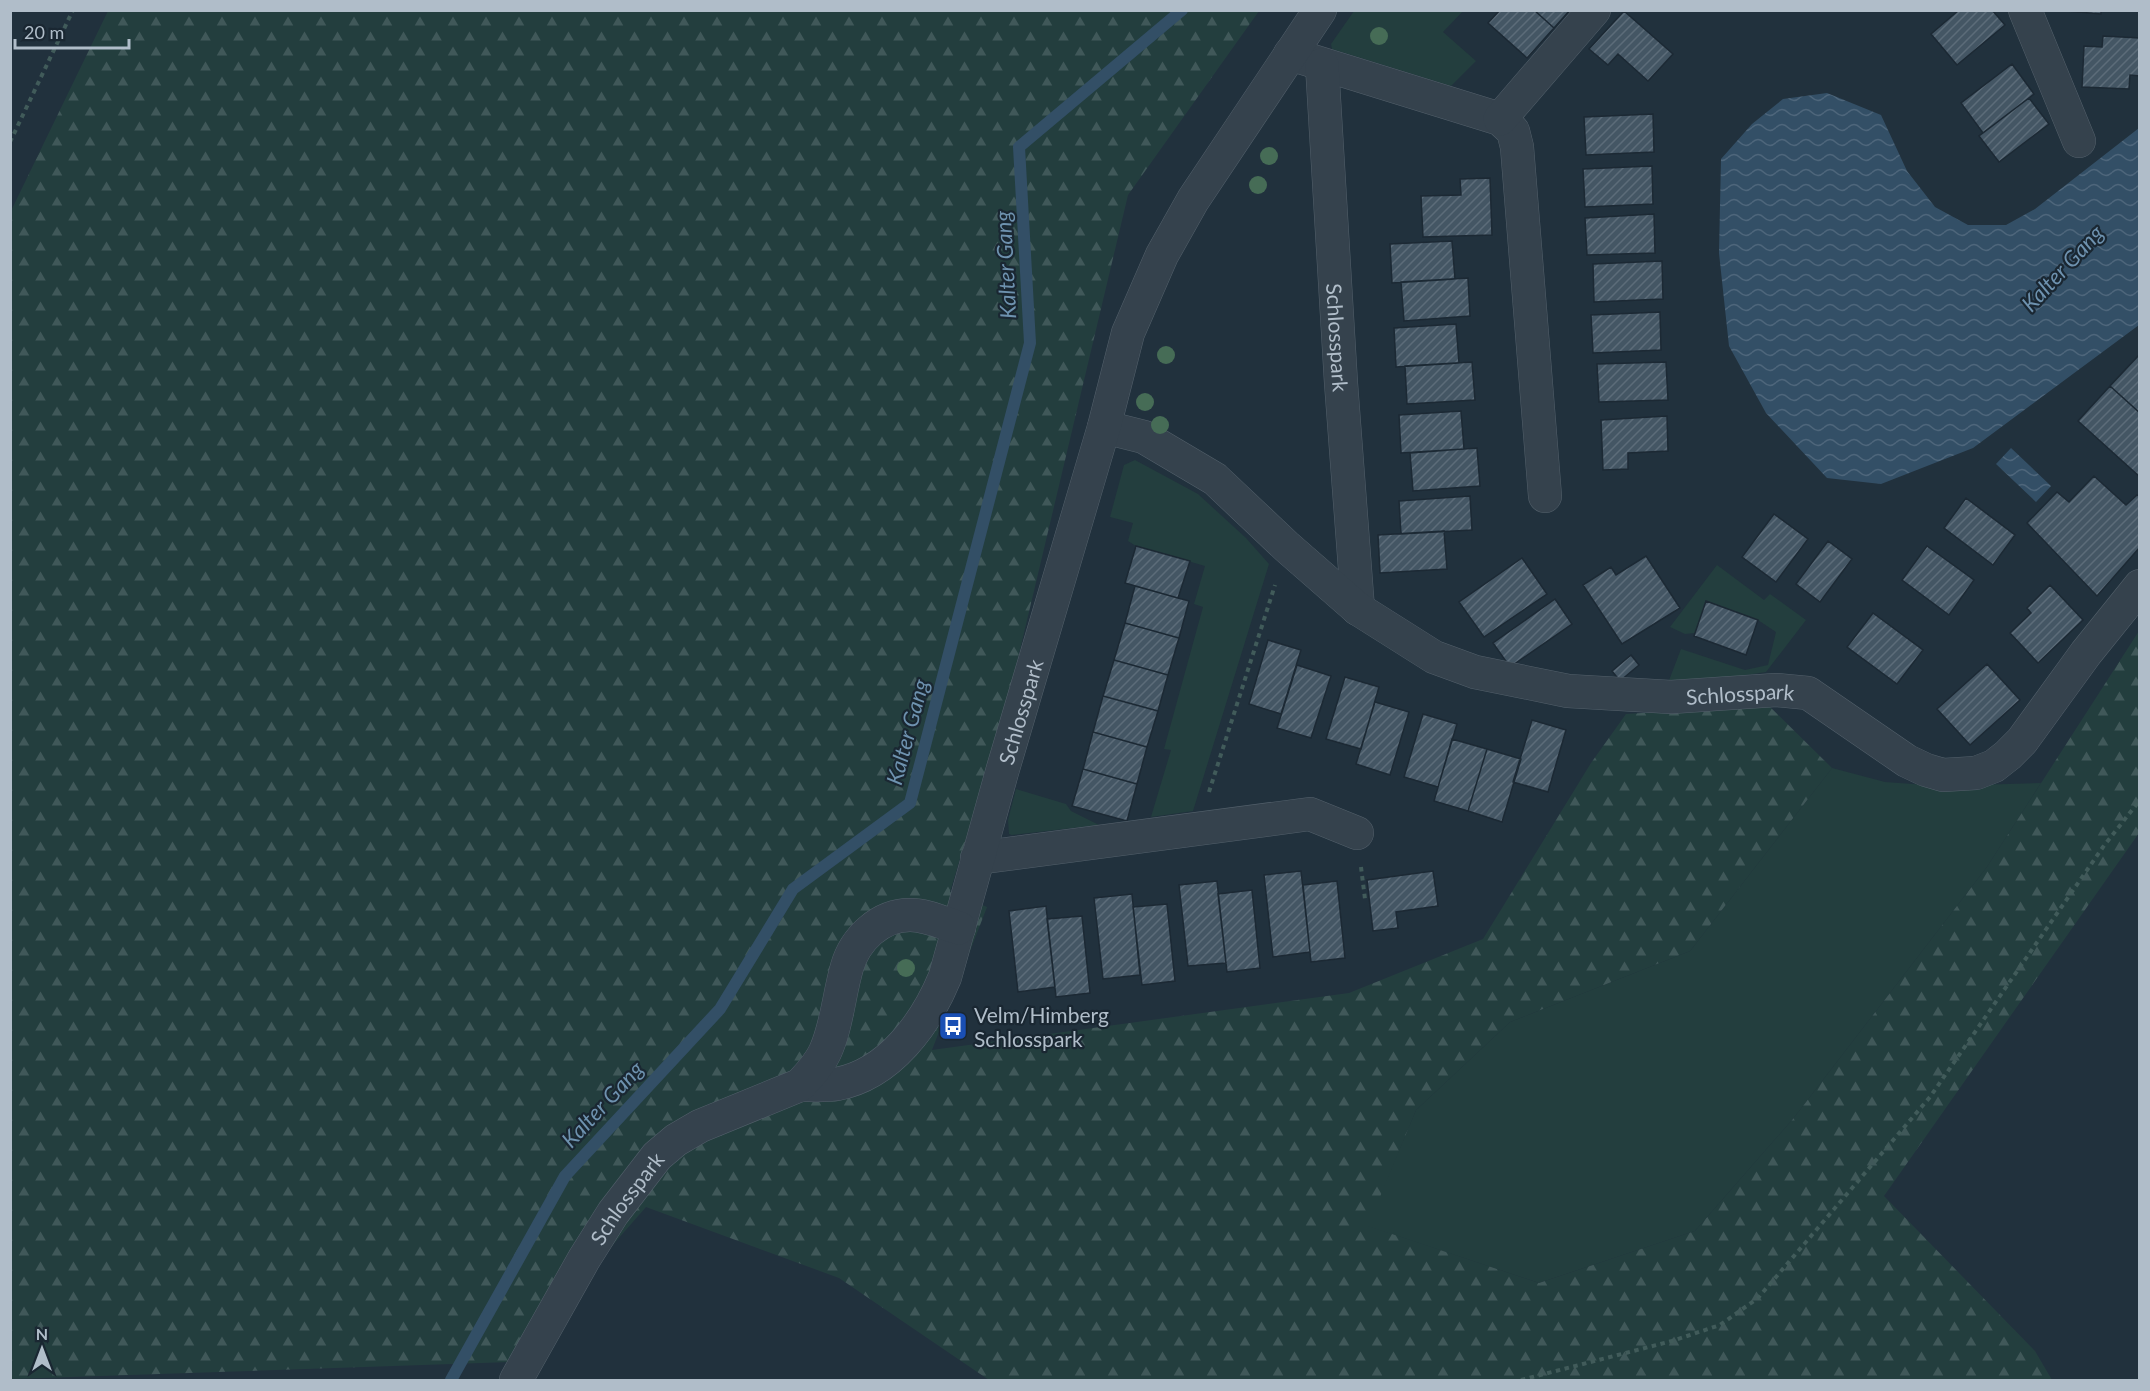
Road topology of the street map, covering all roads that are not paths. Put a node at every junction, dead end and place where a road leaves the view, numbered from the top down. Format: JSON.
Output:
{"nodes":[{"id":1,"x":1320,"y":10,"type":"edge"},
{"id":2,"x":1594,"y":10,"type":"edge"},
{"id":3,"x":2025,"y":10,"type":"edge"},
{"id":4,"x":1290,"y":54,"type":"junction"},
{"id":5,"x":1322,"y":65,"type":"junction"},
{"id":6,"x":1500,"y":119,"type":"junction"},
{"id":7,"x":2079,"y":141,"type":"dead end"},
{"id":8,"x":1104,"y":427,"type":"junction"},
{"id":9,"x":1545,"y":496,"type":"dead end"},
{"id":10,"x":2139,"y":586,"type":"edge"},
{"id":11,"x":1358,"y":609,"type":"junction"},
{"id":12,"x":1357,"y":833,"type":"dead end"},
{"id":13,"x":977,"y":858,"type":"junction"},
{"id":14,"x":959,"y":928,"type":"junction"},
{"id":15,"x":800,"y":1084,"type":"junction"},
{"id":16,"x":516,"y":1380,"type":"edge"}],
"edges":[{"from":1,"to":4,"type":"street","name":"Schlosspark"},
{"from":2,"to":6,"type":"street"},
{"from":3,"to":7,"type":"street"},
{"from":4,"to":5,"type":"street"},
{"from":4,"to":8,"type":"street","name":"Schlosspark"},
{"from":5,"to":6,"type":"street"},
{"from":5,"to":11,"type":"street","name":"Schlosspark"},
{"from":6,"to":9,"type":"street"},
{"from":8,"to":11,"type":"street","name":"Schlosspark"},
{"from":8,"to":13,"type":"street","name":"Schlosspark"},
{"from":10,"to":11,"type":"street","name":"Schlosspark"},
{"from":12,"to":13,"type":"street"},
{"from":13,"to":14,"type":"street","name":"Schlosspark"},
{"from":14,"to":15,"type":"street","name":"Schlosspark"},
{"from":14,"to":15,"type":"street","name":"Schlosspark"},
{"from":15,"to":16,"type":"street","name":"Schlosspark"}]}
